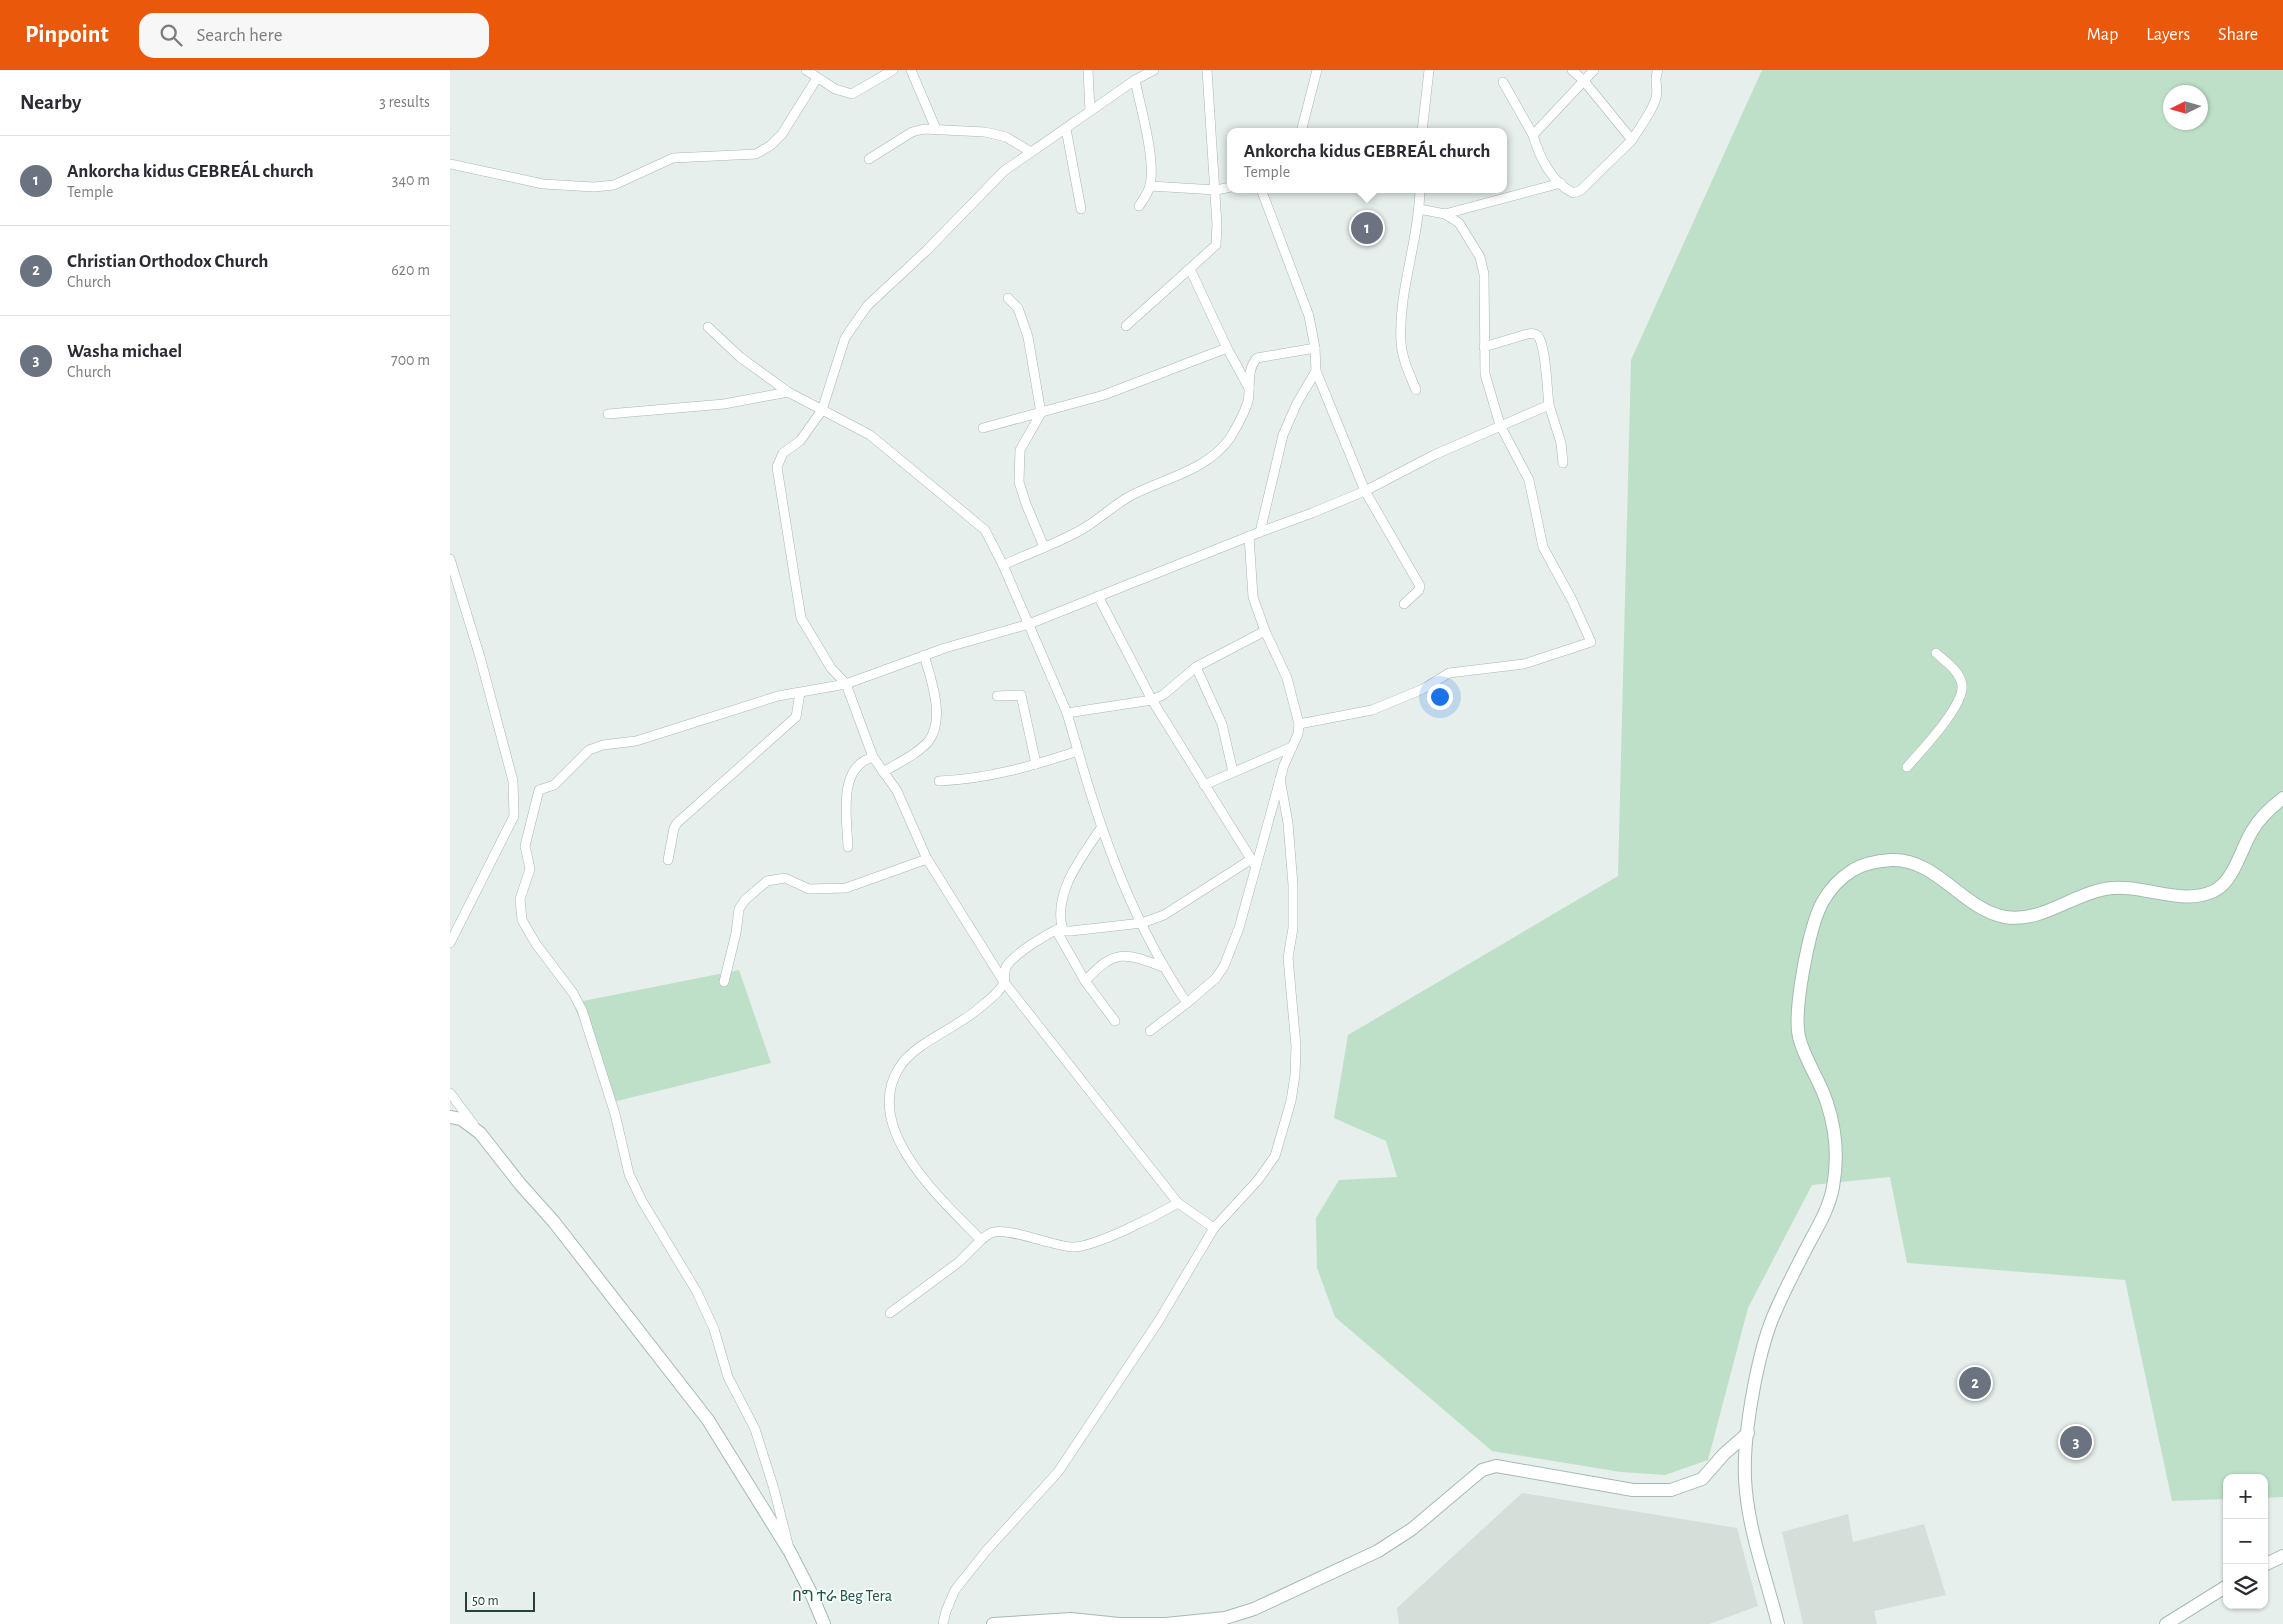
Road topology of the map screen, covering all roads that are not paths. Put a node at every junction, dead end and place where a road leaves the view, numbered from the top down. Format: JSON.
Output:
{"nodes":[{"id":1,"x":806,"y":70,"type":"edge"},
{"id":2,"x":893,"y":70,"type":"edge"},
{"id":3,"x":911,"y":70,"type":"edge"},
{"id":4,"x":1088,"y":70,"type":"edge"},
{"id":5,"x":1154,"y":70,"type":"edge"},
{"id":6,"x":1208,"y":70,"type":"edge"},
{"id":7,"x":1317,"y":70,"type":"edge"},
{"id":8,"x":1428,"y":70,"type":"edge"},
{"id":9,"x":1572,"y":70,"type":"edge"},
{"id":10,"x":1594,"y":70,"type":"edge"},
{"id":11,"x":1658,"y":70,"type":"edge"},
{"id":12,"x":817,"y":78,"type":"junction"},
{"id":13,"x":1135,"y":80,"type":"junction"},
{"id":14,"x":1584,"y":81,"type":"junction"},
{"id":15,"x":1503,"y":82,"type":"dead end"},
{"id":16,"x":1090,"y":111,"type":"junction"},
{"id":17,"x":936,"y":128,"type":"junction"},
{"id":18,"x":1302,"y":128,"type":"edge"},
{"id":19,"x":1422,"y":128,"type":"edge"},
{"id":20,"x":1066,"y":129,"type":"junction"},
{"id":21,"x":1533,"y":135,"type":"junction"},
{"id":22,"x":1632,"y":140,"type":"junction"},
{"id":23,"x":1031,"y":152,"type":"junction"},
{"id":24,"x":869,"y":159,"type":"dead end"},
{"id":25,"x":450,"y":164,"type":"edge"},
{"id":26,"x":1561,"y":183,"type":"junction"},
{"id":27,"x":1150,"y":186,"type":"junction"},
{"id":28,"x":1227,"y":188,"type":"edge"},
{"id":29,"x":1216,"y":190,"type":"junction"},
{"id":30,"x":1263,"y":193,"type":"edge"},
{"id":31,"x":1420,"y":193,"type":"edge"},
{"id":32,"x":1139,"y":206,"type":"dead end"},
{"id":33,"x":1081,"y":209,"type":"dead end"},
{"id":34,"x":1419,"y":209,"type":"junction"},
{"id":35,"x":1445,"y":214,"type":"junction"},
{"id":36,"x":1190,"y":270,"type":"junction"},
{"id":37,"x":1008,"y":298,"type":"dead end"},
{"id":38,"x":1126,"y":326,"type":"dead end"},
{"id":39,"x":708,"y":327,"type":"dead end"},
{"id":40,"x":1484,"y":347,"type":"junction"},
{"id":41,"x":1227,"y":348,"type":"junction"},
{"id":42,"x":1315,"y":348,"type":"junction"},
{"id":43,"x":1316,"y":371,"type":"junction"},
{"id":44,"x":1249,"y":388,"type":"junction"},
{"id":45,"x":1416,"y":390,"type":"dead end"},
{"id":46,"x":788,"y":392,"type":"junction"},
{"id":47,"x":1549,"y":404,"type":"junction"},
{"id":48,"x":822,"y":410,"type":"junction"},
{"id":49,"x":1041,"y":413,"type":"junction"},
{"id":50,"x":608,"y":414,"type":"dead end"},
{"id":51,"x":1500,"y":425,"type":"junction"},
{"id":52,"x":983,"y":428,"type":"dead end"},
{"id":53,"x":1563,"y":463,"type":"dead end"},
{"id":54,"x":1365,"y":491,"type":"junction"},
{"id":55,"x":1260,"y":532,"type":"junction"},
{"id":56,"x":1248,"y":536,"type":"junction"},
{"id":57,"x":1044,"y":547,"type":"junction"},
{"id":58,"x":450,"y":559,"type":"edge"},
{"id":59,"x":1003,"y":565,"type":"junction"},
{"id":60,"x":1098,"y":596,"type":"junction"},
{"id":61,"x":1404,"y":604,"type":"dead end"},
{"id":62,"x":1029,"y":624,"type":"junction"},
{"id":63,"x":1265,"y":631,"type":"junction"},
{"id":64,"x":1936,"y":653,"type":"dead end"},
{"id":65,"x":924,"y":656,"type":"junction"},
{"id":66,"x":1196,"y":667,"type":"junction"},
{"id":67,"x":846,"y":684,"type":"junction"},
{"id":68,"x":800,"y":693,"type":"junction"},
{"id":69,"x":997,"y":696,"type":"dead end"},
{"id":70,"x":1152,"y":700,"type":"junction"},
{"id":71,"x":1067,"y":713,"type":"junction"},
{"id":72,"x":1299,"y":724,"type":"junction"},
{"id":73,"x":1292,"y":747,"type":"junction"},
{"id":74,"x":1078,"y":751,"type":"junction"},
{"id":75,"x":873,"y":757,"type":"junction"},
{"id":76,"x":1036,"y":764,"type":"junction"},
{"id":77,"x":1907,"y":767,"type":"dead end"},
{"id":78,"x":883,"y":772,"type":"junction"},
{"id":79,"x":1233,"y":772,"type":"junction"},
{"id":80,"x":1280,"y":778,"type":"junction"},
{"id":81,"x":939,"y":781,"type":"dead end"},
{"id":82,"x":1204,"y":785,"type":"junction"},
{"id":83,"x":2283,"y":798,"type":"edge"},
{"id":84,"x":1101,"y":828,"type":"junction"},
{"id":85,"x":848,"y":846,"type":"dead end"},
{"id":86,"x":927,"y":859,"type":"junction"},
{"id":87,"x":668,"y":860,"type":"dead end"},
{"id":88,"x":1253,"y":863,"type":"junction"},
{"id":89,"x":1142,"y":923,"type":"junction"},
{"id":90,"x":1059,"y":929,"type":"junction"},
{"id":91,"x":450,"y":943,"type":"edge"},
{"id":92,"x":1163,"y":967,"type":"junction"},
{"id":93,"x":1085,"y":981,"type":"junction"},
{"id":94,"x":724,"y":982,"type":"dead end"},
{"id":95,"x":1004,"y":982,"type":"junction"},
{"id":96,"x":1187,"y":1003,"type":"junction"},
{"id":97,"x":1115,"y":1022,"type":"dead end"},
{"id":98,"x":1150,"y":1031,"type":"dead end"},
{"id":99,"x":450,"y":1094,"type":"edge"},
{"id":100,"x":450,"y":1117,"type":"edge"},
{"id":101,"x":480,"y":1133,"type":"junction"},
{"id":102,"x":1178,"y":1203,"type":"junction"},
{"id":103,"x":1214,"y":1228,"type":"junction"},
{"id":104,"x":981,"y":1240,"type":"junction"},
{"id":105,"x":890,"y":1313,"type":"dead end"},
{"id":106,"x":1748,"y":1434,"type":"junction"},
{"id":107,"x":790,"y":1552,"type":"junction"},
{"id":108,"x":2283,"y":1556,"type":"edge"},
{"id":109,"x":2268,"y":1564,"type":"edge"},
{"id":110,"x":2223,"y":1588,"type":"edge"},
{"id":111,"x":824,"y":1624,"type":"edge"},
{"id":112,"x":942,"y":1624,"type":"edge"},
{"id":113,"x":993,"y":1624,"type":"edge"},
{"id":114,"x":1778,"y":1624,"type":"edge"},
{"id":115,"x":2166,"y":1624,"type":"edge"}],
"edges":[{"from":1,"to":12,"type":"street"},
{"from":2,"to":12,"type":"street"},
{"from":3,"to":17,"type":"street"},
{"from":4,"to":16,"type":"street"},
{"from":5,"to":13,"type":"street"},
{"from":6,"to":29,"type":"street"},
{"from":7,"to":18,"type":"street"},
{"from":8,"to":19,"type":"street"},
{"from":9,"to":14,"type":"street"},
{"from":10,"to":14,"type":"street"},
{"from":11,"to":22,"type":"street"},
{"from":12,"to":25,"type":"street"},
{"from":13,"to":16,"type":"street"},
{"from":13,"to":27,"type":"street"},
{"from":14,"to":21,"type":"street"},
{"from":14,"to":22,"type":"street"},
{"from":15,"to":21,"type":"street"},
{"from":16,"to":20,"type":"street"},
{"from":17,"to":23,"type":"street"},
{"from":17,"to":24,"type":"street"},
{"from":20,"to":23,"type":"street"},
{"from":20,"to":33,"type":"street"},
{"from":21,"to":26,"type":"street"},
{"from":22,"to":26,"type":"street"},
{"from":23,"to":48,"type":"street"},
{"from":26,"to":35,"type":"street"},
{"from":27,"to":29,"type":"street"},
{"from":27,"to":32,"type":"street"},
{"from":28,"to":29,"type":"street"},
{"from":29,"to":36,"type":"street"},
{"from":30,"to":42,"type":"street"},
{"from":31,"to":34,"type":"street"},
{"from":34,"to":35,"type":"street"},
{"from":34,"to":45,"type":"street"},
{"from":35,"to":40,"type":"street"},
{"from":36,"to":38,"type":"street"},
{"from":36,"to":41,"type":"street"},
{"from":37,"to":49,"type":"street"},
{"from":39,"to":46,"type":"street"},
{"from":40,"to":47,"type":"street"},
{"from":40,"to":51,"type":"street"},
{"from":41,"to":44,"type":"street"},
{"from":41,"to":49,"type":"street"},
{"from":42,"to":43,"type":"street"},
{"from":42,"to":44,"type":"street"},
{"from":43,"to":54,"type":"street"},
{"from":43,"to":55,"type":"street"},
{"from":44,"to":57,"type":"street"},
{"from":46,"to":48,"type":"street"},
{"from":46,"to":50,"type":"street"},
{"from":47,"to":51,"type":"street"},
{"from":47,"to":53,"type":"street"},
{"from":48,"to":59,"type":"street"},
{"from":48,"to":67,"type":"street"},
{"from":49,"to":52,"type":"street"},
{"from":49,"to":57,"type":"street"},
{"from":51,"to":54,"type":"street"},
{"from":51,"to":72,"type":"street"},
{"from":54,"to":55,"type":"street"},
{"from":54,"to":61,"type":"street"},
{"from":55,"to":56,"type":"street"},
{"from":56,"to":60,"type":"street"},
{"from":56,"to":63,"type":"street"},
{"from":57,"to":59,"type":"street"},
{"from":58,"to":91,"type":"street"},
{"from":59,"to":62,"type":"street"},
{"from":60,"to":62,"type":"street"},
{"from":60,"to":70,"type":"street"},
{"from":62,"to":65,"type":"street"},
{"from":62,"to":71,"type":"street"},
{"from":63,"to":66,"type":"street"},
{"from":63,"to":72,"type":"street"},
{"from":64,"to":77,"type":"street"},
{"from":65,"to":67,"type":"street"},
{"from":65,"to":78,"type":"street"},
{"from":66,"to":70,"type":"street"},
{"from":66,"to":79,"type":"street"},
{"from":67,"to":68,"type":"street"},
{"from":67,"to":75,"type":"street"},
{"from":68,"to":87,"type":"street"},
{"from":68,"to":107,"type":"street"},
{"from":69,"to":76,"type":"street"},
{"from":70,"to":71,"type":"street"},
{"from":70,"to":82,"type":"street"},
{"from":71,"to":74,"type":"street"},
{"from":72,"to":73,"type":"street"},
{"from":73,"to":79,"type":"street"},
{"from":73,"to":80,"type":"street"},
{"from":74,"to":76,"type":"street"},
{"from":74,"to":84,"type":"street"},
{"from":75,"to":78,"type":"street"},
{"from":75,"to":85,"type":"street"},
{"from":76,"to":81,"type":"street"},
{"from":78,"to":86,"type":"street"},
{"from":79,"to":82,"type":"street"},
{"from":80,"to":88,"type":"street"},
{"from":80,"to":103,"type":"street"},
{"from":82,"to":88,"type":"street"},
{"from":83,"to":106,"type":"main road"},
{"from":84,"to":89,"type":"street"},
{"from":84,"to":90,"type":"street"},
{"from":86,"to":94,"type":"street"},
{"from":86,"to":95,"type":"street"},
{"from":88,"to":89,"type":"street"},
{"from":88,"to":96,"type":"street"},
{"from":89,"to":90,"type":"street"},
{"from":89,"to":92,"type":"street"},
{"from":90,"to":93,"type":"street"},
{"from":90,"to":95,"type":"street"},
{"from":92,"to":93,"type":"street"},
{"from":92,"to":96,"type":"street"},
{"from":93,"to":97,"type":"street"},
{"from":95,"to":102,"type":"street"},
{"from":95,"to":104,"type":"street"},
{"from":96,"to":98,"type":"street"},
{"from":99,"to":101,"type":"street"},
{"from":100,"to":101,"type":"main road"},
{"from":101,"to":107,"type":"main road"},
{"from":102,"to":103,"type":"street"},
{"from":102,"to":104,"type":"street"},
{"from":103,"to":112,"type":"street"},
{"from":104,"to":105,"type":"street"},
{"from":106,"to":113,"type":"main road"},
{"from":106,"to":114,"type":"main road"},
{"from":107,"to":111,"type":"main road"},
{"from":108,"to":109,"type":"main road"},
{"from":110,"to":115,"type":"main road"}]}
